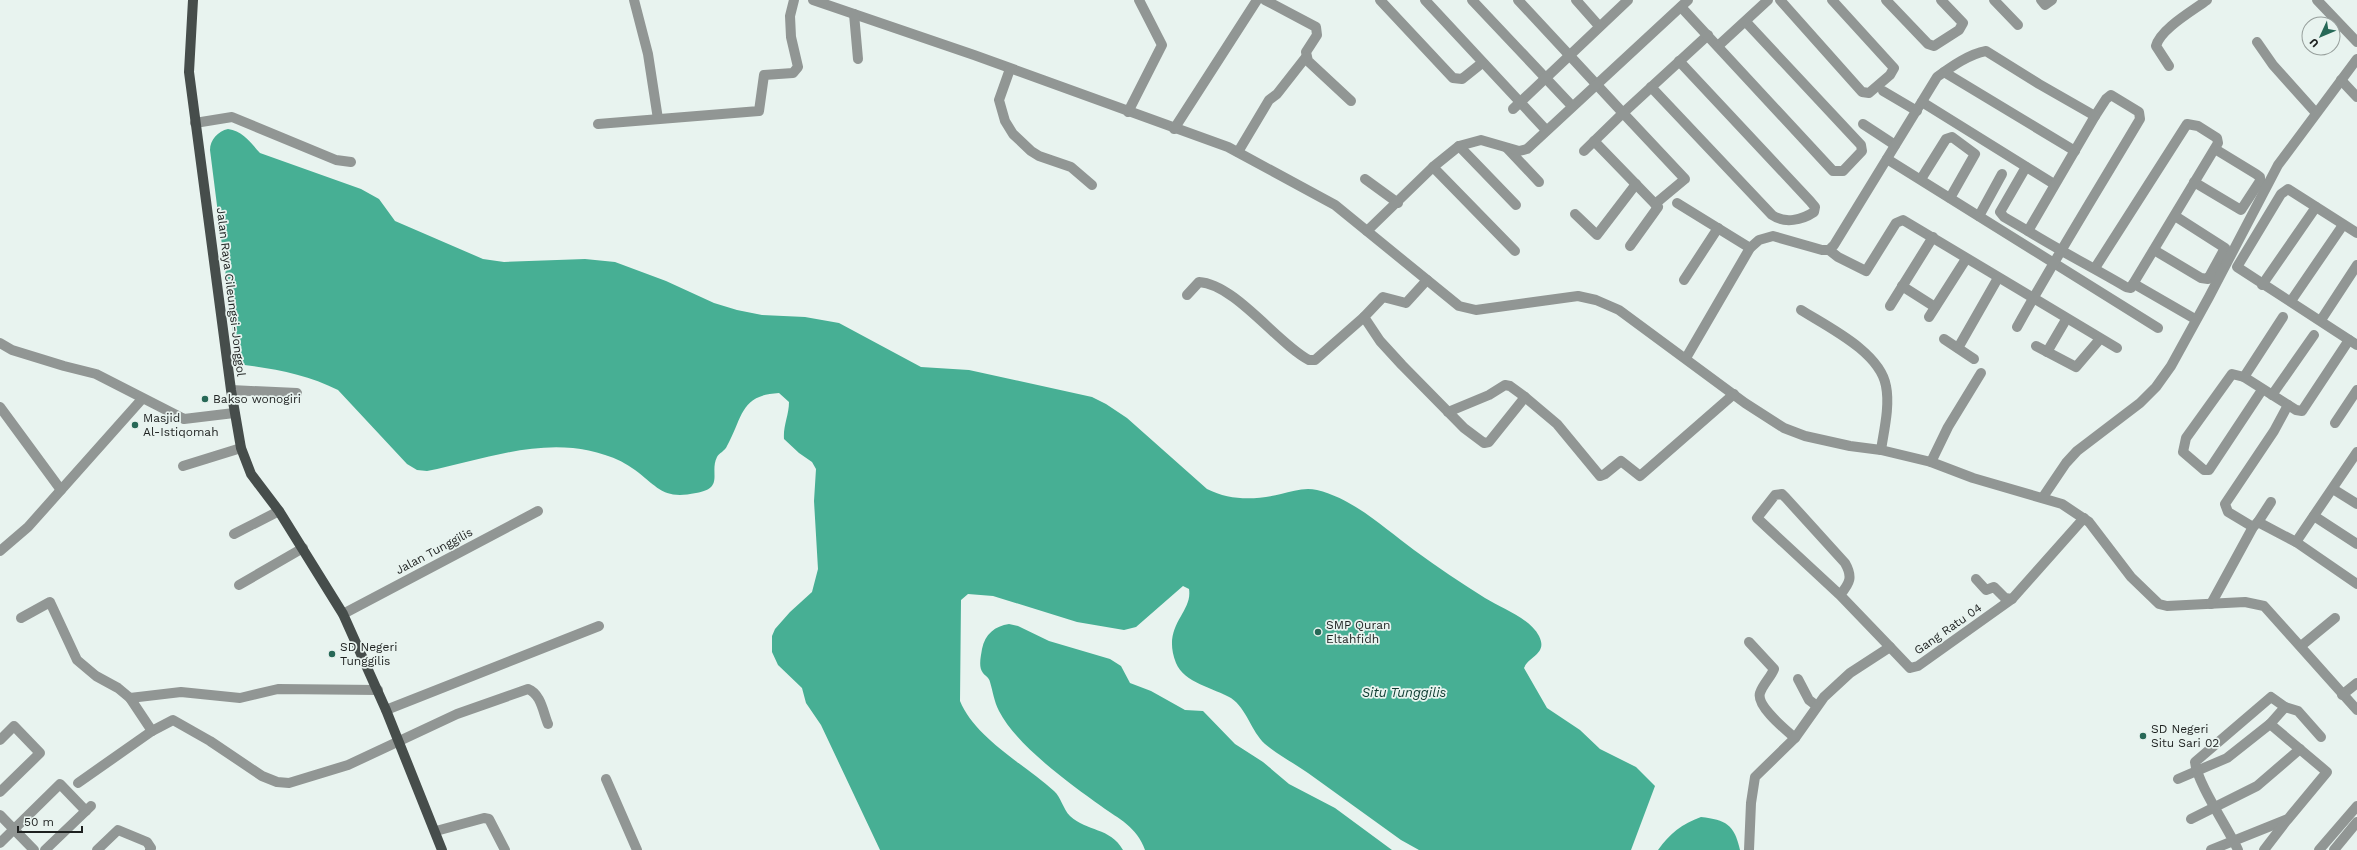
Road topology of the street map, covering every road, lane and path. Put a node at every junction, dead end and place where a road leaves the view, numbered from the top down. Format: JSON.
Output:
{"nodes":[{"id":1,"x":193,"y":0,"type":"edge"},
{"id":2,"x":634,"y":0,"type":"edge"},
{"id":3,"x":794,"y":0,"type":"edge"},
{"id":4,"x":813,"y":0,"type":"edge"},
{"id":5,"x":1138,"y":0,"type":"edge"},
{"id":6,"x":1257,"y":0,"type":"edge"},
{"id":7,"x":1265,"y":0,"type":"edge"},
{"id":8,"x":1380,"y":0,"type":"edge"},
{"id":9,"x":1425,"y":0,"type":"edge"},
{"id":10,"x":1472,"y":0,"type":"edge"},
{"id":11,"x":1518,"y":0,"type":"edge"},
{"id":12,"x":1576,"y":0,"type":"edge"},
{"id":13,"x":1628,"y":0,"type":"edge"},
{"id":14,"x":1768,"y":0,"type":"edge"},
{"id":15,"x":1780,"y":0,"type":"edge"},
{"id":16,"x":1832,"y":0,"type":"edge"},
{"id":17,"x":1886,"y":0,"type":"edge"},
{"id":18,"x":1940,"y":0,"type":"edge"},
{"id":19,"x":1994,"y":0,"type":"edge"},
{"id":20,"x":2041,"y":0,"type":"edge"},
{"id":21,"x":2052,"y":0,"type":"edge"},
{"id":22,"x":2208,"y":0,"type":"edge"},
{"id":23,"x":2317,"y":0,"type":"edge"},
{"id":24,"x":1685,"y":3,"type":"edge"},
{"id":25,"x":854,"y":14,"type":"junction"},
{"id":26,"x":1746,"y":22,"type":"junction"},
{"id":27,"x":2018,"y":25,"type":"dead end"},
{"id":28,"x":1599,"y":26,"type":"junction"},
{"id":29,"x":1708,"y":35,"type":"junction"},
{"id":30,"x":2257,"y":42,"type":"dead end"},
{"id":31,"x":2357,"y":42,"type":"edge"},
{"id":32,"x":1718,"y":46,"type":"junction"},
{"id":33,"x":1569,"y":54,"type":"junction"},
{"id":34,"x":1306,"y":57,"type":"junction"},
{"id":35,"x":858,"y":59,"type":"dead end"},
{"id":36,"x":2357,"y":59,"type":"edge"},
{"id":37,"x":1679,"y":61,"type":"junction"},
{"id":38,"x":1482,"y":63,"type":"junction"},
{"id":39,"x":2169,"y":66,"type":"dead end"},
{"id":40,"x":1010,"y":69,"type":"junction"},
{"id":41,"x":1944,"y":72,"type":"junction"},
{"id":42,"x":1545,"y":77,"type":"junction"},
{"id":43,"x":2341,"y":80,"type":"junction"},
{"id":44,"x":1598,"y":84,"type":"junction"},
{"id":45,"x":1651,"y":87,"type":"junction"},
{"id":46,"x":1883,"y":91,"type":"dead end"},
{"id":47,"x":2357,"y":97,"type":"edge"},
{"id":48,"x":1351,"y":101,"type":"dead end"},
{"id":49,"x":1516,"y":106,"type":"junction"},
{"id":50,"x":1572,"y":106,"type":"junction"},
{"id":51,"x":1919,"y":107,"type":"junction"},
{"id":52,"x":1128,"y":112,"type":"junction"},
{"id":53,"x":1623,"y":113,"type":"junction"},
{"id":54,"x":2316,"y":113,"type":"junction"},
{"id":55,"x":2095,"y":116,"type":"junction"},
{"id":56,"x":658,"y":119,"type":"junction"},
{"id":57,"x":195,"y":123,"type":"junction"},
{"id":58,"x":598,"y":124,"type":"dead end"},
{"id":59,"x":1863,"y":124,"type":"dead end"},
{"id":60,"x":1174,"y":129,"type":"junction"},
{"id":61,"x":1546,"y":130,"type":"junction"},
{"id":62,"x":1594,"y":141,"type":"junction"},
{"id":63,"x":1895,"y":145,"type":"junction"},
{"id":64,"x":1459,"y":146,"type":"junction"},
{"id":65,"x":1507,"y":148,"type":"junction"},
{"id":66,"x":2215,"y":149,"type":"junction"},
{"id":67,"x":2075,"y":150,"type":"junction"},
{"id":68,"x":1584,"y":151,"type":"dead end"},
{"id":69,"x":1238,"y":152,"type":"junction"},
{"id":70,"x":1887,"y":159,"type":"junction"},
{"id":71,"x":351,"y":162,"type":"dead end"},
{"id":72,"x":1433,"y":167,"type":"junction"},
{"id":73,"x":2026,"y":167,"type":"junction"},
{"id":74,"x":2002,"y":174,"type":"dead end"},
{"id":75,"x":1365,"y":179,"type":"dead end"},
{"id":76,"x":1921,"y":179,"type":"junction"},
{"id":77,"x":1539,"y":182,"type":"dead end"},
{"id":78,"x":2194,"y":182,"type":"junction"},
{"id":79,"x":1636,"y":184,"type":"junction"},
{"id":80,"x":2054,"y":184,"type":"junction"},
{"id":81,"x":1092,"y":186,"type":"dead end"},
{"id":82,"x":1950,"y":198,"type":"junction"},
{"id":83,"x":1398,"y":203,"type":"junction"},
{"id":84,"x":1677,"y":203,"type":"dead end"},
{"id":85,"x":1655,"y":204,"type":"junction"},
{"id":86,"x":1516,"y":205,"type":"dead end"},
{"id":87,"x":2316,"y":207,"type":"junction"},
{"id":88,"x":1575,"y":214,"type":"dead end"},
{"id":89,"x":1979,"y":216,"type":"junction"},
{"id":90,"x":2175,"y":216,"type":"junction"},
{"id":91,"x":2343,"y":225,"type":"junction"},
{"id":92,"x":1718,"y":228,"type":"junction"},
{"id":93,"x":1367,"y":231,"type":"junction"},
{"id":94,"x":2028,"y":231,"type":"junction"},
{"id":95,"x":2357,"y":233,"type":"edge"},
{"id":96,"x":1933,"y":237,"type":"junction"},
{"id":97,"x":1630,"y":246,"type":"dead end"},
{"id":98,"x":1750,"y":248,"type":"junction"},
{"id":99,"x":1829,"y":250,"type":"junction"},
{"id":100,"x":2062,"y":250,"type":"junction"},
{"id":101,"x":2154,"y":250,"type":"junction"},
{"id":102,"x":1515,"y":251,"type":"dead end"},
{"id":103,"x":1966,"y":259,"type":"junction"},
{"id":104,"x":2054,"y":263,"type":"junction"},
{"id":105,"x":2357,"y":265,"type":"edge"},
{"id":106,"x":2095,"y":268,"type":"junction"},
{"id":107,"x":1998,"y":278,"type":"junction"},
{"id":108,"x":1427,"y":280,"type":"junction"},
{"id":109,"x":1684,"y":280,"type":"dead end"},
{"id":110,"x":2133,"y":284,"type":"junction"},
{"id":111,"x":2262,"y":285,"type":"junction"},
{"id":112,"x":1902,"y":286,"type":"junction"},
{"id":113,"x":1187,"y":295,"type":"dead end"},
{"id":114,"x":2033,"y":298,"type":"junction"},
{"id":115,"x":2292,"y":301,"type":"junction"},
{"id":116,"x":1890,"y":306,"type":"dead end"},
{"id":117,"x":1935,"y":307,"type":"junction"},
{"id":118,"x":1801,"y":310,"type":"dead end"},
{"id":119,"x":1364,"y":317,"type":"junction"},
{"id":120,"x":1929,"y":317,"type":"dead end"},
{"id":121,"x":2284,"y":317,"type":"dead end"},
{"id":122,"x":2195,"y":319,"type":"junction"},
{"id":123,"x":2321,"y":320,"type":"junction"},
{"id":124,"x":2064,"y":324,"type":"dead end"},
{"id":125,"x":2016,"y":326,"type":"dead end"},
{"id":126,"x":2158,"y":328,"type":"dead end"},
{"id":127,"x":2314,"y":335,"type":"dead end"},
{"id":128,"x":1944,"y":339,"type":"dead end"},
{"id":129,"x":2100,"y":339,"type":"junction"},
{"id":130,"x":0,"y":343,"type":"edge"},
{"id":131,"x":2353,"y":343,"type":"edge"},
{"id":132,"x":2036,"y":346,"type":"dead end"},
{"id":133,"x":1958,"y":348,"type":"junction"},
{"id":134,"x":2117,"y":348,"type":"dead end"},
{"id":135,"x":2047,"y":352,"type":"junction"},
{"id":136,"x":1686,"y":358,"type":"junction"},
{"id":137,"x":1974,"y":359,"type":"dead end"},
{"id":138,"x":1981,"y":373,"type":"dead end"},
{"id":139,"x":2244,"y":377,"type":"junction"},
{"id":140,"x":231,"y":390,"type":"junction"},
{"id":141,"x":2262,"y":390,"type":"junction"},
{"id":142,"x":2357,"y":390,"type":"edge"},
{"id":143,"x":297,"y":393,"type":"dead end"},
{"id":144,"x":1734,"y":394,"type":"junction"},
{"id":145,"x":2272,"y":395,"type":"junction"},
{"id":146,"x":1525,"y":398,"type":"junction"},
{"id":147,"x":142,"y":399,"type":"junction"},
{"id":148,"x":2288,"y":405,"type":"junction"},
{"id":149,"x":0,"y":407,"type":"edge"},
{"id":150,"x":1448,"y":412,"type":"junction"},
{"id":151,"x":234,"y":413,"type":"junction"},
{"id":152,"x":2335,"y":423,"type":"dead end"},
{"id":153,"x":241,"y":448,"type":"junction"},
{"id":154,"x":1880,"y":450,"type":"junction"},
{"id":155,"x":2357,"y":452,"type":"edge"},
{"id":156,"x":1931,"y":462,"type":"junction"},
{"id":157,"x":183,"y":466,"type":"dead end"},
{"id":158,"x":2333,"y":489,"type":"junction"},
{"id":159,"x":61,"y":490,"type":"junction"},
{"id":160,"x":2043,"y":497,"type":"junction"},
{"id":161,"x":2271,"y":502,"type":"dead end"},
{"id":162,"x":2357,"y":504,"type":"edge"},
{"id":163,"x":279,"y":511,"type":"junction"},
{"id":164,"x":538,"y":511,"type":"dead end"},
{"id":165,"x":2314,"y":516,"type":"junction"},
{"id":166,"x":2084,"y":518,"type":"junction"},
{"id":167,"x":2256,"y":524,"type":"junction"},
{"id":168,"x":234,"y":534,"type":"dead end"},
{"id":169,"x":2296,"y":542,"type":"junction"},
{"id":170,"x":2357,"y":544,"type":"edge"},
{"id":171,"x":303,"y":548,"type":"junction"},
{"id":172,"x":0,"y":551,"type":"edge"},
{"id":173,"x":1976,"y":579,"type":"dead end"},
{"id":174,"x":2357,"y":584,"type":"edge"},
{"id":175,"x":239,"y":585,"type":"dead end"},
{"id":176,"x":1840,"y":595,"type":"junction"},
{"id":177,"x":2012,"y":599,"type":"junction"},
{"id":178,"x":2211,"y":604,"type":"junction"},
{"id":179,"x":343,"y":614,"type":"junction"},
{"id":180,"x":21,"y":618,"type":"dead end"},
{"id":181,"x":2335,"y":618,"type":"dead end"},
{"id":182,"x":599,"y":626,"type":"dead end"},
{"id":183,"x":1749,"y":642,"type":"dead end"},
{"id":184,"x":2301,"y":646,"type":"junction"},
{"id":185,"x":1890,"y":647,"type":"junction"},
{"id":186,"x":1798,"y":679,"type":"dead end"},
{"id":187,"x":2357,"y":683,"type":"edge"},
{"id":188,"x":378,"y":690,"type":"junction"},
{"id":189,"x":2342,"y":695,"type":"junction"},
{"id":190,"x":130,"y":698,"type":"junction"},
{"id":191,"x":1816,"y":706,"type":"junction"},
{"id":192,"x":2285,"y":707,"type":"junction"},
{"id":193,"x":386,"y":710,"type":"junction"},
{"id":194,"x":2357,"y":710,"type":"edge"},
{"id":195,"x":548,"y":724,"type":"dead end"},
{"id":196,"x":2270,"y":724,"type":"junction"},
{"id":197,"x":152,"y":731,"type":"junction"},
{"id":198,"x":2321,"y":737,"type":"dead end"},
{"id":199,"x":1795,"y":738,"type":"junction"},
{"id":200,"x":0,"y":740,"type":"edge"},
{"id":201,"x":398,"y":743,"type":"junction"},
{"id":202,"x":2300,"y":749,"type":"junction"},
{"id":203,"x":2197,"y":769,"type":"junction"},
{"id":204,"x":606,"y":779,"type":"dead end"},
{"id":205,"x":2178,"y":779,"type":"dead end"},
{"id":206,"x":78,"y":783,"type":"dead end"},
{"id":207,"x":0,"y":792,"type":"edge"},
{"id":208,"x":2357,"y":806,"type":"edge"},
{"id":209,"x":2215,"y":807,"type":"junction"},
{"id":210,"x":0,"y":815,"type":"edge"},
{"id":211,"x":2191,"y":819,"type":"dead end"},
{"id":212,"x":2288,"y":819,"type":"junction"},
{"id":213,"x":2357,"y":822,"type":"edge"},
{"id":214,"x":14,"y":829,"type":"junction"},
{"id":215,"x":436,"y":831,"type":"junction"},
{"id":216,"x":0,"y":843,"type":"edge"},
{"id":217,"x":2236,"y":846,"type":"edge"},
{"id":218,"x":34,"y":850,"type":"edge"},
{"id":219,"x":45,"y":850,"type":"edge"},
{"id":220,"x":97,"y":850,"type":"edge"},
{"id":221,"x":150,"y":850,"type":"edge"},
{"id":222,"x":442,"y":850,"type":"edge"},
{"id":223,"x":505,"y":850,"type":"edge"},
{"id":224,"x":636,"y":850,"type":"edge"},
{"id":225,"x":1749,"y":850,"type":"edge"},
{"id":226,"x":2211,"y":850,"type":"edge"},
{"id":227,"x":2264,"y":850,"type":"edge"},
{"id":228,"x":2319,"y":850,"type":"edge"},
{"id":229,"x":2334,"y":850,"type":"edge"}],
"edges":[{"from":1,"to":57,"type":"main road","name":"Jalan Raya Cileungsi-Jonggol"},
{"from":2,"to":56,"type":"street"},
{"from":3,"to":56,"type":"street"},
{"from":4,"to":25,"type":"street"},
{"from":5,"to":52,"type":"street"},
{"from":6,"to":60,"type":"street"},
{"from":7,"to":34,"type":"street"},
{"from":8,"to":38,"type":"street"},
{"from":9,"to":38,"type":"street"},
{"from":10,"to":42,"type":"street"},
{"from":11,"to":33,"type":"street"},
{"from":12,"to":28,"type":"street"},
{"from":13,"to":28,"type":"street"},
{"from":14,"to":26,"type":"street"},
{"from":15,"to":16,"type":"street"},
{"from":17,"to":18,"type":"street"},
{"from":19,"to":27,"type":"street"},
{"from":20,"to":21,"type":"street"},
{"from":22,"to":39,"type":"street"},
{"from":23,"to":31,"type":"street"},
{"from":24,"to":29,"type":"street"},
{"from":24,"to":44,"type":"street"},
{"from":25,"to":35,"type":"street"},
{"from":25,"to":40,"type":"street"},
{"from":26,"to":32,"type":"street"},
{"from":26,"to":32,"type":"street"},
{"from":28,"to":33,"type":"street"},
{"from":29,"to":32,"type":"street"},
{"from":29,"to":37,"type":"street"},
{"from":30,"to":54,"type":"street"},
{"from":33,"to":42,"type":"street"},
{"from":33,"to":44,"type":"street"},
{"from":34,"to":48,"type":"street"},
{"from":34,"to":69,"type":"street"},
{"from":36,"to":43,"type":"street"},
{"from":37,"to":45,"type":"street"},
{"from":37,"to":45,"type":"street"},
{"from":38,"to":49,"type":"street"},
{"from":40,"to":52,"type":"street"},
{"from":40,"to":81,"type":"street"},
{"from":41,"to":51,"type":"street"},
{"from":41,"to":55,"type":"street"},
{"from":41,"to":67,"type":"street"},
{"from":42,"to":49,"type":"street"},
{"from":42,"to":50,"type":"street"},
{"from":43,"to":47,"type":"street"},
{"from":43,"to":54,"type":"street"},
{"from":44,"to":50,"type":"street"},
{"from":44,"to":53,"type":"street"},
{"from":45,"to":53,"type":"street"},
{"from":46,"to":51,"type":"street"},
{"from":49,"to":61,"type":"street"},
{"from":50,"to":61,"type":"street"},
{"from":51,"to":63,"type":"street"},
{"from":51,"to":73,"type":"street"},
{"from":52,"to":60,"type":"street"},
{"from":53,"to":62,"type":"street"},
{"from":53,"to":85,"type":"street"},
{"from":54,"to":122,"type":"street"},
{"from":55,"to":67,"type":"street"},
{"from":55,"to":100,"type":"street"},
{"from":56,"to":58,"type":"street"},
{"from":57,"to":71,"type":"street"},
{"from":57,"to":140,"type":"main road","name":"Jalan Raya Cileungsi-Jonggol"},
{"from":59,"to":63,"type":"street"},
{"from":60,"to":69,"type":"street"},
{"from":61,"to":65,"type":"street"},
{"from":62,"to":68,"type":"street"},
{"from":62,"to":79,"type":"street"},
{"from":63,"to":70,"type":"street"},
{"from":64,"to":65,"type":"street"},
{"from":64,"to":72,"type":"street"},
{"from":64,"to":86,"type":"street"},
{"from":65,"to":77,"type":"street"},
{"from":66,"to":78,"type":"street"},
{"from":66,"to":78,"type":"street"},
{"from":66,"to":106,"type":"street"},
{"from":67,"to":80,"type":"street"},
{"from":69,"to":93,"type":"street"},
{"from":70,"to":76,"type":"street"},
{"from":70,"to":99,"type":"street"},
{"from":72,"to":83,"type":"street"},
{"from":72,"to":102,"type":"street"},
{"from":73,"to":80,"type":"street"},
{"from":73,"to":94,"type":"street"},
{"from":74,"to":89,"type":"street"},
{"from":75,"to":83,"type":"street"},
{"from":76,"to":82,"type":"street"},
{"from":76,"to":82,"type":"street"},
{"from":78,"to":90,"type":"street"},
{"from":79,"to":85,"type":"street"},
{"from":79,"to":88,"type":"street"},
{"from":80,"to":94,"type":"street"},
{"from":82,"to":89,"type":"street"},
{"from":83,"to":93,"type":"street"},
{"from":84,"to":92,"type":"street"},
{"from":85,"to":97,"type":"street"},
{"from":87,"to":91,"type":"street"},
{"from":87,"to":111,"type":"street"},
{"from":87,"to":111,"type":"street"},
{"from":89,"to":104,"type":"street"},
{"from":90,"to":101,"type":"street"},
{"from":90,"to":101,"type":"street"},
{"from":91,"to":95,"type":"street"},
{"from":91,"to":115,"type":"street"},
{"from":92,"to":98,"type":"street"},
{"from":92,"to":109,"type":"street"},
{"from":93,"to":108,"type":"street"},
{"from":94,"to":100,"type":"street"},
{"from":96,"to":99,"type":"street"},
{"from":96,"to":103,"type":"street"},
{"from":96,"to":112,"type":"street"},
{"from":98,"to":99,"type":"street"},
{"from":98,"to":136,"type":"street"},
{"from":100,"to":104,"type":"street"},
{"from":100,"to":106,"type":"street"},
{"from":101,"to":110,"type":"street"},
{"from":103,"to":107,"type":"street"},
{"from":103,"to":117,"type":"street"},
{"from":104,"to":114,"type":"street"},
{"from":104,"to":126,"type":"street"},
{"from":105,"to":123,"type":"street"},
{"from":106,"to":110,"type":"street"},
{"from":107,"to":114,"type":"street"},
{"from":107,"to":133,"type":"street"},
{"from":108,"to":119,"type":"street"},
{"from":108,"to":136,"type":"street"},
{"from":110,"to":122,"type":"street"},
{"from":111,"to":115,"type":"street"},
{"from":112,"to":116,"type":"street"},
{"from":112,"to":117,"type":"street"},
{"from":113,"to":119,"type":"street"},
{"from":114,"to":125,"type":"street"},
{"from":114,"to":129,"type":"street"},
{"from":115,"to":123,"type":"street"},
{"from":117,"to":120,"type":"street"},
{"from":118,"to":154,"type":"street"},
{"from":119,"to":150,"type":"street"},
{"from":121,"to":139,"type":"street"},
{"from":122,"to":160,"type":"street"},
{"from":123,"to":131,"type":"street"},
{"from":124,"to":135,"type":"street"},
{"from":127,"to":145,"type":"street"},
{"from":128,"to":133,"type":"street"},
{"from":129,"to":134,"type":"street"},
{"from":129,"to":135,"type":"street"},
{"from":130,"to":147,"type":"street"},
{"from":131,"to":148,"type":"street"},
{"from":132,"to":135,"type":"street"},
{"from":133,"to":137,"type":"street"},
{"from":136,"to":144,"type":"street"},
{"from":138,"to":156,"type":"street"},
{"from":139,"to":141,"type":"street"},
{"from":139,"to":141,"type":"street"},
{"from":140,"to":143,"type":"street"},
{"from":140,"to":151,"type":"main road","name":"Jalan Raya Cileungsi-Jonggol"},
{"from":141,"to":145,"type":"street"},
{"from":142,"to":152,"type":"street"},
{"from":144,"to":146,"type":"street"},
{"from":144,"to":154,"type":"street"},
{"from":145,"to":148,"type":"street"},
{"from":146,"to":150,"type":"street"},
{"from":146,"to":150,"type":"street"},
{"from":147,"to":151,"type":"street"},
{"from":147,"to":159,"type":"street"},
{"from":148,"to":167,"type":"street"},
{"from":149,"to":159,"type":"street"},
{"from":151,"to":153,"type":"main road","name":"Jalan Raya Cileungsi-Jonggol"},
{"from":153,"to":157,"type":"street"},
{"from":153,"to":163,"type":"main road","name":"Jalan Raya Cileungsi-Jonggol"},
{"from":154,"to":156,"type":"street"},
{"from":155,"to":158,"type":"street"},
{"from":156,"to":160,"type":"street"},
{"from":158,"to":162,"type":"street"},
{"from":158,"to":165,"type":"street"},
{"from":159,"to":172,"type":"street"},
{"from":160,"to":166,"type":"street"},
{"from":161,"to":167,"type":"street"},
{"from":163,"to":168,"type":"street"},
{"from":163,"to":171,"type":"main road","name":"Jalan Raya Cileungsi-Jonggol"},
{"from":164,"to":179,"type":"street","name":"Jalan Tunggilis"},
{"from":165,"to":169,"type":"street"},
{"from":165,"to":170,"type":"street"},
{"from":166,"to":177,"type":"street","name":"Gang Ratu 04"},
{"from":166,"to":178,"type":"street"},
{"from":167,"to":169,"type":"street"},
{"from":167,"to":178,"type":"street"},
{"from":169,"to":174,"type":"street"},
{"from":171,"to":175,"type":"street"},
{"from":171,"to":179,"type":"main road","name":"Jalan Raya Cileungsi-Jonggol"},
{"from":173,"to":177,"type":"street"},
{"from":176,"to":176,"type":"street"},
{"from":176,"to":185,"type":"street"},
{"from":177,"to":185,"type":"street","name":"Gang Ratu 04"},
{"from":178,"to":184,"type":"street"},
{"from":179,"to":188,"type":"main road","name":"Jalan Raya Cileungsi-Jonggol"},
{"from":180,"to":190,"type":"street"},
{"from":181,"to":184,"type":"street"},
{"from":182,"to":193,"type":"street"},
{"from":183,"to":199,"type":"street"},
{"from":184,"to":189,"type":"street"},
{"from":185,"to":191,"type":"street"},
{"from":186,"to":191,"type":"street"},
{"from":187,"to":189,"type":"street"},
{"from":188,"to":190,"type":"street"},
{"from":188,"to":193,"type":"main road","name":"Jalan Raya Cileungsi-Jonggol"},
{"from":189,"to":194,"type":"street"},
{"from":190,"to":197,"type":"street"},
{"from":191,"to":199,"type":"street"},
{"from":192,"to":196,"type":"street"},
{"from":192,"to":198,"type":"street"},
{"from":192,"to":203,"type":"street"},
{"from":193,"to":201,"type":"main road","name":"Jalan Raya Cileungsi-Jonggol"},
{"from":195,"to":201,"type":"street"},
{"from":196,"to":202,"type":"street"},
{"from":196,"to":203,"type":"street"},
{"from":197,"to":201,"type":"street"},
{"from":197,"to":206,"type":"street"},
{"from":199,"to":225,"type":"street"},
{"from":200,"to":207,"type":"street"},
{"from":201,"to":215,"type":"main road","name":"Jalan Raya Cileungsi-Jonggol"},
{"from":202,"to":209,"type":"street"},
{"from":202,"to":212,"type":"street"},
{"from":203,"to":205,"type":"street"},
{"from":203,"to":209,"type":"street"},
{"from":204,"to":224,"type":"street"},
{"from":208,"to":228,"type":"street"},
{"from":209,"to":211,"type":"street"},
{"from":209,"to":217,"type":"street"},
{"from":210,"to":214,"type":"street"},
{"from":212,"to":217,"type":"street"},
{"from":212,"to":227,"type":"street"},
{"from":213,"to":229,"type":"street"},
{"from":214,"to":216,"type":"street"},
{"from":214,"to":218,"type":"street"},
{"from":214,"to":219,"type":"street"},
{"from":215,"to":222,"type":"main road","name":"Jalan Raya Cileungsi-Jonggol"},
{"from":215,"to":223,"type":"street"},
{"from":217,"to":226,"type":"street"},
{"from":220,"to":221,"type":"street"}]}
